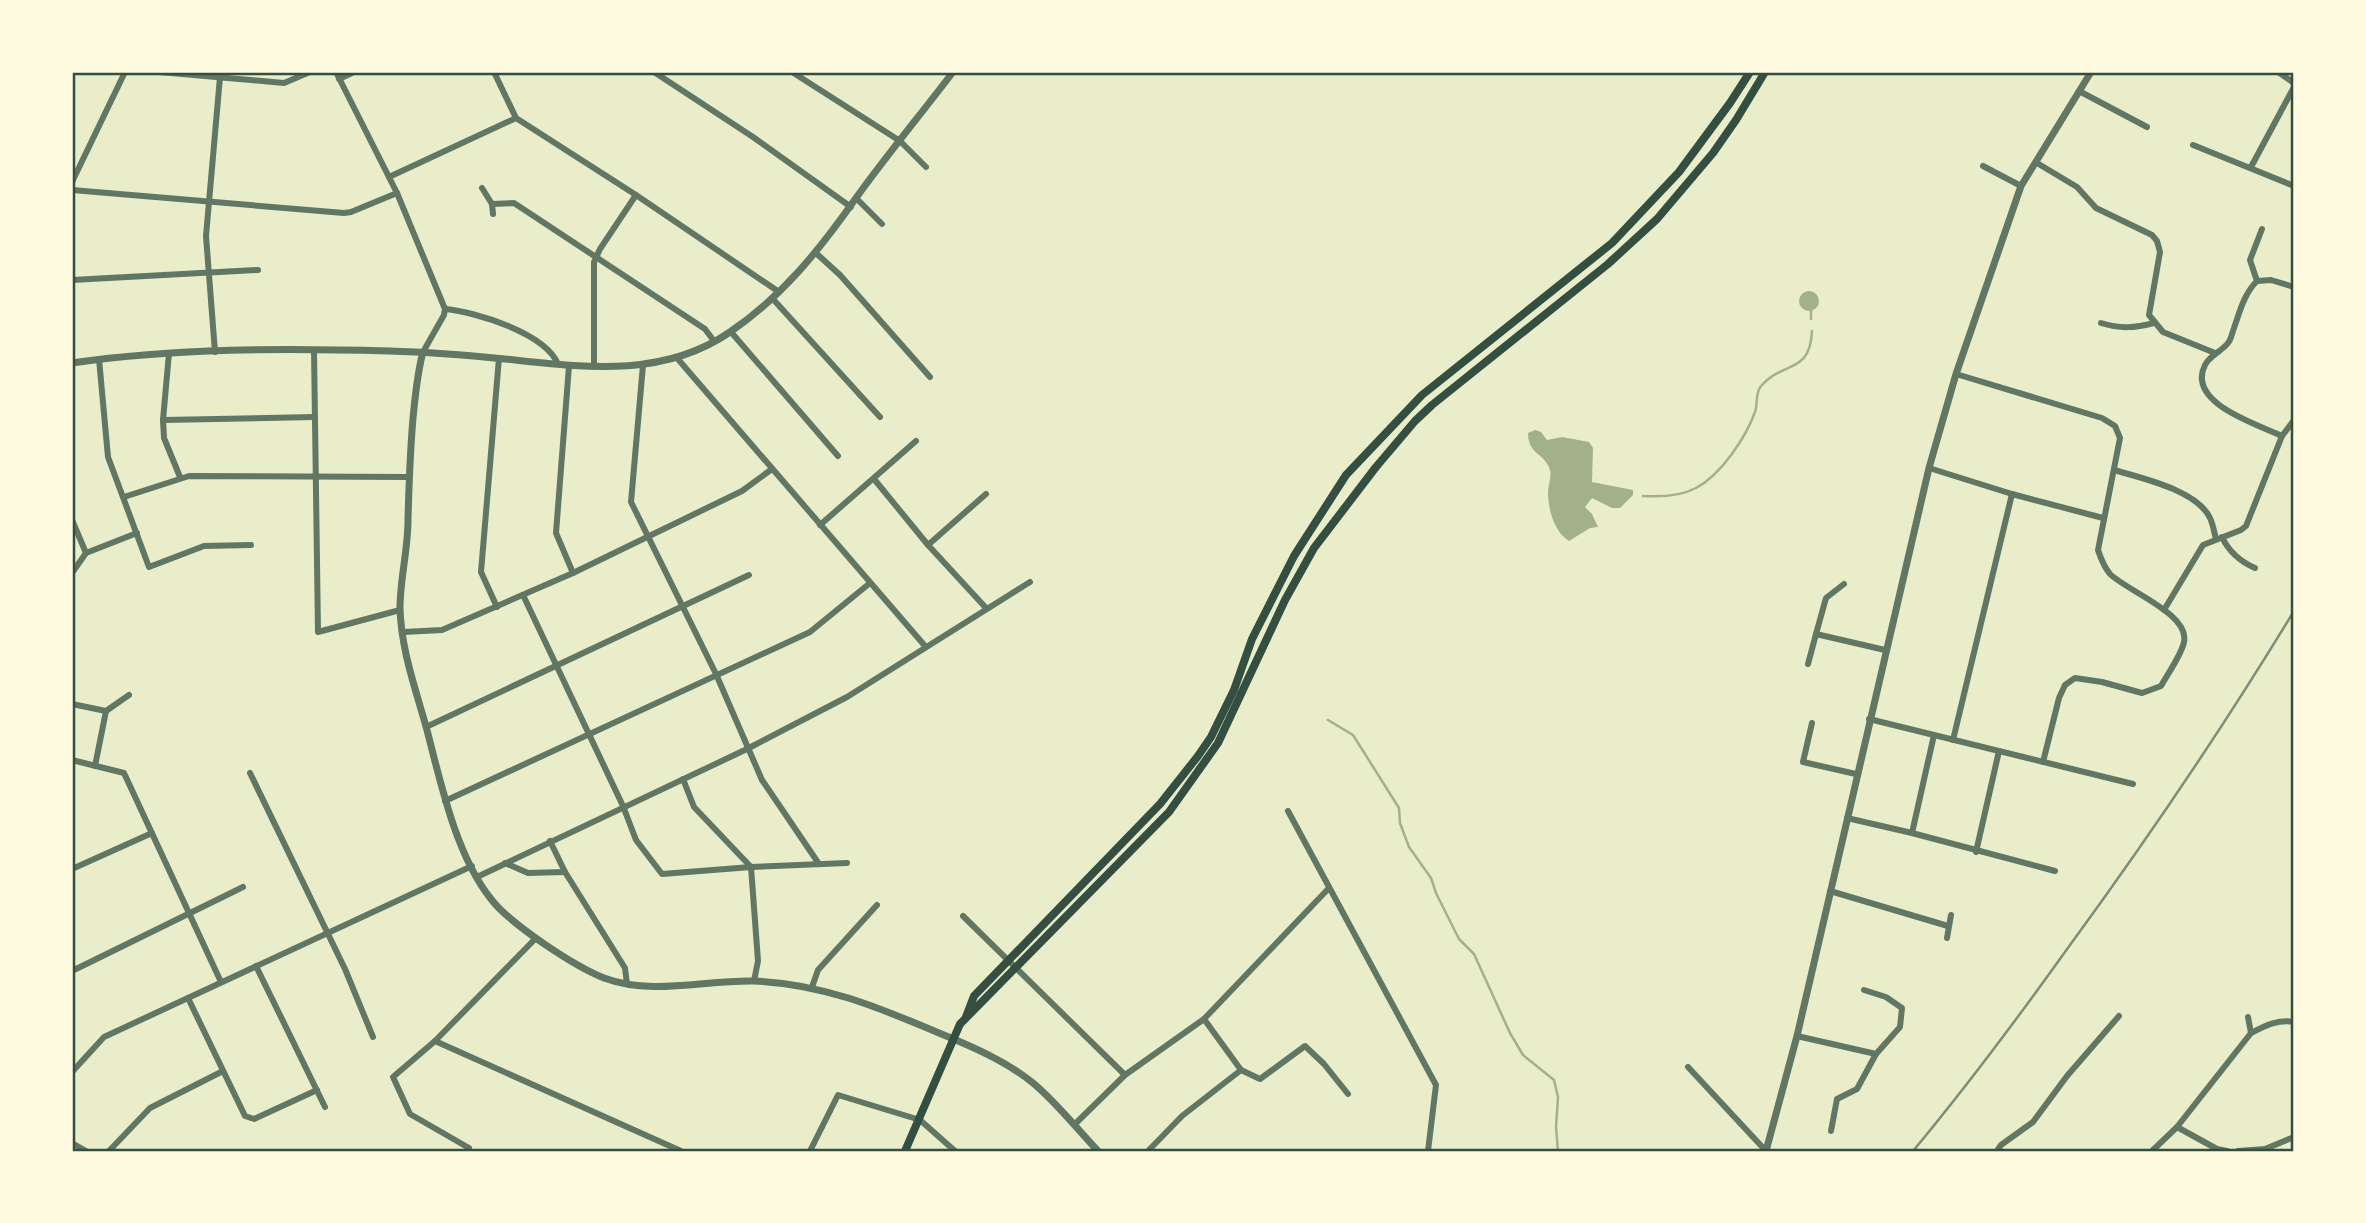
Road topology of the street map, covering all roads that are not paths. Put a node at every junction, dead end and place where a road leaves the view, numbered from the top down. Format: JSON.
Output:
{"nodes":[{"id":1,"x":125,"y":72,"type":"edge"},
{"id":2,"x":159,"y":72,"type":"edge"},
{"id":3,"x":310,"y":72,"type":"edge"},
{"id":4,"x":354,"y":72,"type":"edge"},
{"id":5,"x":494,"y":72,"type":"edge"},
{"id":6,"x":654,"y":72,"type":"edge"},
{"id":7,"x":792,"y":72,"type":"edge"},
{"id":8,"x":953,"y":72,"type":"edge"},
{"id":9,"x":1750,"y":72,"type":"edge"},
{"id":10,"x":1765,"y":72,"type":"edge"},
{"id":11,"x":2091,"y":72,"type":"edge"},
{"id":12,"x":2278,"y":72,"type":"edge"},
{"id":13,"x":206,"y":74,"type":"edge"},
{"id":14,"x":338,"y":75,"type":"edge"},
{"id":15,"x":220,"y":77,"type":"junction"},
{"id":16,"x":2294,"y":85,"type":"edge"},
{"id":17,"x":2079,"y":90,"type":"junction"},
{"id":18,"x":516,"y":118,"type":"junction"},
{"id":19,"x":2147,"y":127,"type":"dead end"},
{"id":20,"x":900,"y":141,"type":"junction"},
{"id":21,"x":2193,"y":145,"type":"dead end"},
{"id":22,"x":2037,"y":163,"type":"junction"},
{"id":23,"x":1983,"y":166,"type":"dead end"},
{"id":24,"x":926,"y":167,"type":"dead end"},
{"id":25,"x":2251,"y":167,"type":"junction"},
{"id":26,"x":389,"y":177,"type":"junction"},
{"id":27,"x":72,"y":182,"type":"edge"},
{"id":28,"x":2021,"y":186,"type":"junction"},
{"id":29,"x":2294,"y":186,"type":"edge"},
{"id":30,"x":482,"y":188,"type":"dead end"},
{"id":31,"x":72,"y":190,"type":"edge"},
{"id":32,"x":397,"y":194,"type":"junction"},
{"id":33,"x":636,"y":195,"type":"junction"},
{"id":34,"x":856,"y":198,"type":"junction"},
{"id":35,"x":209,"y":203,"type":"junction"},
{"id":36,"x":492,"y":204,"type":"junction"},
{"id":37,"x":851,"y":207,"type":"junction"},
{"id":38,"x":493,"y":214,"type":"dead end"},
{"id":39,"x":882,"y":224,"type":"dead end"},
{"id":40,"x":2262,"y":229,"type":"dead end"},
{"id":41,"x":817,"y":254,"type":"junction"},
{"id":42,"x":597,"y":256,"type":"junction"},
{"id":43,"x":258,"y":270,"type":"dead end"},
{"id":44,"x":209,"y":272,"type":"junction"},
{"id":45,"x":72,"y":280,"type":"edge"},
{"id":46,"x":2256,"y":281,"type":"junction"},
{"id":47,"x":2294,"y":287,"type":"edge"},
{"id":48,"x":776,"y":295,"type":"junction"},
{"id":49,"x":444,"y":309,"type":"junction"},
{"id":50,"x":2154,"y":323,"type":"junction"},
{"id":51,"x":2101,"y":324,"type":"dead end"},
{"id":52,"x":731,"y":331,"type":"junction"},
{"id":53,"x":714,"y":341,"type":"junction"},
{"id":54,"x":548,"y":348,"type":"junction"},
{"id":55,"x":314,"y":350,"type":"junction"},
{"id":56,"x":215,"y":352,"type":"junction"},
{"id":57,"x":423,"y":352,"type":"junction"},
{"id":58,"x":169,"y":353,"type":"junction"},
{"id":59,"x":2215,"y":353,"type":"junction"},
{"id":60,"x":499,"y":358,"type":"junction"},
{"id":61,"x":677,"y":358,"type":"junction"},
{"id":62,"x":99,"y":359,"type":"junction"},
{"id":63,"x":72,"y":363,"type":"edge"},
{"id":64,"x":541,"y":363,"type":"junction"},
{"id":65,"x":558,"y":365,"type":"junction"},
{"id":66,"x":643,"y":365,"type":"junction"},
{"id":67,"x":569,"y":366,"type":"junction"},
{"id":68,"x":594,"y":367,"type":"junction"},
{"id":69,"x":1956,"y":374,"type":"junction"},
{"id":70,"x":930,"y":377,"type":"dead end"},
{"id":71,"x":315,"y":417,"type":"junction"},
{"id":72,"x":880,"y":417,"type":"dead end"},
{"id":73,"x":163,"y":420,"type":"junction"},
{"id":74,"x":2294,"y":420,"type":"edge"},
{"id":75,"x":2282,"y":436,"type":"junction"},
{"id":76,"x":916,"y":441,"type":"dead end"},
{"id":77,"x":838,"y":456,"type":"dead end"},
{"id":78,"x":1929,"y":468,"type":"junction"},
{"id":79,"x":772,"y":469,"type":"junction"},
{"id":80,"x":2114,"y":470,"type":"junction"},
{"id":81,"x":316,"y":475,"type":"junction"},
{"id":82,"x":180,"y":477,"type":"junction"},
{"id":83,"x":408,"y":477,"type":"junction"},
{"id":84,"x":874,"y":480,"type":"junction"},
{"id":85,"x":986,"y":494,"type":"dead end"},
{"id":86,"x":2012,"y":494,"type":"junction"},
{"id":87,"x":124,"y":497,"type":"junction"},
{"id":88,"x":2103,"y":517,"type":"junction"},
{"id":89,"x":72,"y":520,"type":"edge"},
{"id":90,"x":820,"y":524,"type":"junction"},
{"id":91,"x":136,"y":533,"type":"junction"},
{"id":92,"x":649,"y":536,"type":"junction"},
{"id":93,"x":2219,"y":538,"type":"junction"},
{"id":94,"x":251,"y":545,"type":"dead end"},
{"id":95,"x":928,"y":545,"type":"junction"},
{"id":96,"x":86,"y":553,"type":"junction"},
{"id":97,"x":2255,"y":568,"type":"dead end"},
{"id":98,"x":72,"y":573,"type":"edge"},
{"id":99,"x":573,"y":573,"type":"junction"},
{"id":100,"x":749,"y":575,"type":"dead end"},
{"id":101,"x":1030,"y":582,"type":"dead end"},
{"id":102,"x":870,"y":583,"type":"junction"},
{"id":103,"x":1844,"y":584,"type":"dead end"},
{"id":104,"x":523,"y":595,"type":"junction"},
{"id":105,"x":682,"y":606,"type":"junction"},
{"id":106,"x":497,"y":607,"type":"junction"},
{"id":107,"x":986,"y":608,"type":"junction"},
{"id":108,"x":400,"y":610,"type":"junction"},
{"id":109,"x":2164,"y":610,"type":"junction"},
{"id":110,"x":403,"y":632,"type":"junction"},
{"id":111,"x":1816,"y":634,"type":"junction"},
{"id":112,"x":925,"y":646,"type":"junction"},
{"id":113,"x":1885,"y":650,"type":"junction"},
{"id":114,"x":1808,"y":664,"type":"dead end"},
{"id":115,"x":555,"y":667,"type":"junction"},
{"id":116,"x":716,"y":674,"type":"junction"},
{"id":117,"x":129,"y":695,"type":"dead end"},
{"id":118,"x":72,"y":704,"type":"edge"},
{"id":119,"x":106,"y":711,"type":"junction"},
{"id":120,"x":1869,"y":719,"type":"junction"},
{"id":121,"x":1812,"y":723,"type":"dead end"},
{"id":122,"x":426,"y":727,"type":"junction"},
{"id":123,"x":589,"y":734,"type":"junction"},
{"id":124,"x":1934,"y":735,"type":"junction"},
{"id":125,"x":1953,"y":740,"type":"junction"},
{"id":126,"x":747,"y":749,"type":"junction"},
{"id":127,"x":1999,"y":751,"type":"junction"},
{"id":128,"x":72,"y":760,"type":"edge"},
{"id":129,"x":2043,"y":762,"type":"junction"},
{"id":130,"x":95,"y":766,"type":"junction"},
{"id":131,"x":250,"y":773,"type":"dead end"},
{"id":132,"x":1856,"y":774,"type":"junction"},
{"id":133,"x":683,"y":779,"type":"junction"},
{"id":134,"x":2133,"y":784,"type":"dead end"},
{"id":135,"x":445,"y":801,"type":"junction"},
{"id":136,"x":624,"y":806,"type":"junction"},
{"id":137,"x":1288,"y":811,"type":"dead end"},
{"id":138,"x":1847,"y":818,"type":"junction"},
{"id":139,"x":152,"y":833,"type":"junction"},
{"id":140,"x":1912,"y":833,"type":"junction"},
{"id":141,"x":550,"y":841,"type":"junction"},
{"id":142,"x":1976,"y":852,"type":"junction"},
{"id":143,"x":505,"y":863,"type":"junction"},
{"id":144,"x":847,"y":863,"type":"dead end"},
{"id":145,"x":819,"y":864,"type":"junction"},
{"id":146,"x":472,"y":866,"type":"junction"},
{"id":147,"x":751,"y":867,"type":"junction"},
{"id":148,"x":72,"y":869,"type":"edge"},
{"id":149,"x":565,"y":872,"type":"junction"},
{"id":150,"x":2055,"y":872,"type":"dead end"},
{"id":151,"x":477,"y":877,"type":"junction"},
{"id":152,"x":243,"y":887,"type":"dead end"},
{"id":153,"x":1329,"y":888,"type":"junction"},
{"id":154,"x":1830,"y":891,"type":"junction"},
{"id":155,"x":877,"y":905,"type":"dead end"},
{"id":156,"x":191,"y":913,"type":"junction"},
{"id":157,"x":1951,"y":915,"type":"dead end"},
{"id":158,"x":963,"y":916,"type":"dead end"},
{"id":159,"x":1948,"y":926,"type":"junction"},
{"id":160,"x":328,"y":934,"type":"junction"},
{"id":161,"x":536,"y":938,"type":"junction"},
{"id":162,"x":1947,"y":938,"type":"dead end"},
{"id":163,"x":1009,"y":961,"type":"junction"},
{"id":164,"x":256,"y":966,"type":"junction"},
{"id":165,"x":1016,"y":969,"type":"junction"},
{"id":166,"x":72,"y":971,"type":"edge"},
{"id":167,"x":754,"y":981,"type":"junction"},
{"id":168,"x":221,"y":982,"type":"junction"},
{"id":169,"x":627,"y":984,"type":"junction"},
{"id":170,"x":812,"y":987,"type":"junction"},
{"id":171,"x":1864,"y":990,"type":"dead end"},
{"id":172,"x":188,"y":998,"type":"junction"},
{"id":173,"x":2119,"y":1016,"type":"dead end"},
{"id":174,"x":2248,"y":1017,"type":"dead end"},
{"id":175,"x":965,"y":1019,"type":"junction"},
{"id":176,"x":1204,"y":1019,"type":"junction"},
{"id":177,"x":2294,"y":1022,"type":"edge"},
{"id":178,"x":2251,"y":1033,"type":"junction"},
{"id":179,"x":1797,"y":1036,"type":"junction"},
{"id":180,"x":373,"y":1037,"type":"dead end"},
{"id":181,"x":953,"y":1039,"type":"junction"},
{"id":182,"x":435,"y":1041,"type":"junction"},
{"id":183,"x":1876,"y":1054,"type":"junction"},
{"id":184,"x":1688,"y":1067,"type":"dead end"},
{"id":185,"x":1241,"y":1069,"type":"junction"},
{"id":186,"x":223,"y":1071,"type":"junction"},
{"id":187,"x":72,"y":1072,"type":"edge"},
{"id":188,"x":1125,"y":1074,"type":"junction"},
{"id":189,"x":317,"y":1090,"type":"junction"},
{"id":190,"x":1348,"y":1094,"type":"dead end"},
{"id":191,"x":325,"y":1107,"type":"dead end"},
{"id":192,"x":920,"y":1120,"type":"junction"},
{"id":193,"x":1074,"y":1125,"type":"junction"},
{"id":194,"x":2177,"y":1127,"type":"junction"},
{"id":195,"x":1831,"y":1131,"type":"dead end"},
{"id":196,"x":2294,"y":1137,"type":"edge"},
{"id":197,"x":72,"y":1143,"type":"edge"},
{"id":198,"x":469,"y":1147,"type":"dead end"},
{"id":199,"x":85,"y":1151,"type":"edge"},
{"id":200,"x":109,"y":1151,"type":"edge"},
{"id":201,"x":681,"y":1151,"type":"edge"},
{"id":202,"x":810,"y":1151,"type":"edge"},
{"id":203,"x":905,"y":1151,"type":"edge"},
{"id":204,"x":955,"y":1151,"type":"edge"},
{"id":205,"x":1098,"y":1151,"type":"edge"},
{"id":206,"x":1148,"y":1151,"type":"edge"},
{"id":207,"x":1428,"y":1151,"type":"edge"},
{"id":208,"x":1766,"y":1151,"type":"edge"},
{"id":209,"x":1997,"y":1151,"type":"edge"},
{"id":210,"x":2152,"y":1151,"type":"edge"},
{"id":211,"x":2227,"y":1151,"type":"edge"},
{"id":212,"x":2238,"y":1151,"type":"edge"}],
"edges":[{"from":1,"to":27,"type":"street"},
{"from":2,"to":13,"type":"street"},
{"from":3,"to":15,"type":"street"},
{"from":4,"to":14,"type":"street"},
{"from":5,"to":18,"type":"street"},
{"from":6,"to":37,"type":"street"},
{"from":7,"to":20,"type":"street"},
{"from":8,"to":20,"type":"street"},
{"from":9,"to":163,"type":"main road"},
{"from":10,"to":165,"type":"main road"},
{"from":11,"to":17,"type":"street"},
{"from":12,"to":16,"type":"street"},
{"from":13,"to":15,"type":"street"},
{"from":14,"to":26,"type":"street"},
{"from":15,"to":35,"type":"street"},
{"from":16,"to":25,"type":"street"},
{"from":17,"to":19,"type":"street"},
{"from":17,"to":22,"type":"street"},
{"from":18,"to":26,"type":"street"},
{"from":18,"to":33,"type":"street"},
{"from":20,"to":24,"type":"street"},
{"from":20,"to":34,"type":"street"},
{"from":21,"to":25,"type":"street"},
{"from":22,"to":28,"type":"street"},
{"from":22,"to":50,"type":"street"},
{"from":23,"to":28,"type":"street"},
{"from":25,"to":29,"type":"street"},
{"from":26,"to":32,"type":"street"},
{"from":28,"to":69,"type":"street"},
{"from":30,"to":36,"type":"street"},
{"from":31,"to":35,"type":"street"},
{"from":32,"to":35,"type":"street"},
{"from":32,"to":49,"type":"street"},
{"from":33,"to":42,"type":"street"},
{"from":33,"to":48,"type":"street"},
{"from":34,"to":37,"type":"street"},
{"from":34,"to":39,"type":"street"},
{"from":35,"to":44,"type":"street"},
{"from":36,"to":38,"type":"street"},
{"from":36,"to":42,"type":"street"},
{"from":37,"to":41,"type":"street"},
{"from":40,"to":46,"type":"street"},
{"from":41,"to":48,"type":"street"},
{"from":41,"to":70,"type":"street"},
{"from":42,"to":53,"type":"street"},
{"from":42,"to":68,"type":"street"},
{"from":43,"to":44,"type":"street"},
{"from":44,"to":45,"type":"street"},
{"from":44,"to":56,"type":"street"},
{"from":46,"to":47,"type":"street"},
{"from":46,"to":59,"type":"street"},
{"from":48,"to":52,"type":"street"},
{"from":48,"to":72,"type":"street"},
{"from":49,"to":54,"type":"street"},
{"from":49,"to":57,"type":"street"},
{"from":50,"to":51,"type":"street"},
{"from":50,"to":59,"type":"street"},
{"from":52,"to":53,"type":"street"},
{"from":52,"to":77,"type":"street"},
{"from":53,"to":61,"type":"street"},
{"from":54,"to":64,"type":"street"},
{"from":54,"to":65,"type":"street"},
{"from":55,"to":56,"type":"street"},
{"from":55,"to":57,"type":"street"},
{"from":55,"to":71,"type":"street"},
{"from":56,"to":58,"type":"street"},
{"from":57,"to":60,"type":"street"},
{"from":57,"to":83,"type":"street"},
{"from":58,"to":62,"type":"street"},
{"from":58,"to":73,"type":"street"},
{"from":59,"to":75,"type":"street"},
{"from":60,"to":64,"type":"street"},
{"from":60,"to":106,"type":"street"},
{"from":61,"to":66,"type":"street"},
{"from":61,"to":79,"type":"street"},
{"from":62,"to":63,"type":"street"},
{"from":62,"to":87,"type":"street"},
{"from":64,"to":65,"type":"street"},
{"from":65,"to":67,"type":"street"},
{"from":66,"to":68,"type":"street"},
{"from":66,"to":92,"type":"street"},
{"from":67,"to":68,"type":"street"},
{"from":67,"to":99,"type":"street"},
{"from":69,"to":78,"type":"street"},
{"from":69,"to":80,"type":"street"},
{"from":71,"to":73,"type":"street"},
{"from":71,"to":81,"type":"street"},
{"from":73,"to":82,"type":"street"},
{"from":74,"to":75,"type":"street"},
{"from":75,"to":93,"type":"street"},
{"from":76,"to":84,"type":"street"},
{"from":78,"to":86,"type":"street"},
{"from":78,"to":113,"type":"street"},
{"from":79,"to":90,"type":"street"},
{"from":79,"to":92,"type":"street"},
{"from":80,"to":88,"type":"street"},
{"from":80,"to":93,"type":"street"},
{"from":81,"to":82,"type":"street"},
{"from":81,"to":83,"type":"street"},
{"from":81,"to":108,"type":"street"},
{"from":82,"to":87,"type":"street"},
{"from":83,"to":108,"type":"street"},
{"from":84,"to":90,"type":"street"},
{"from":84,"to":95,"type":"street"},
{"from":85,"to":95,"type":"street"},
{"from":86,"to":88,"type":"street"},
{"from":86,"to":125,"type":"street"},
{"from":87,"to":91,"type":"street"},
{"from":88,"to":109,"type":"street"},
{"from":89,"to":96,"type":"street"},
{"from":90,"to":102,"type":"street"},
{"from":91,"to":94,"type":"street"},
{"from":91,"to":96,"type":"street"},
{"from":92,"to":99,"type":"street"},
{"from":92,"to":105,"type":"street"},
{"from":93,"to":97,"type":"street"},
{"from":93,"to":109,"type":"street"},
{"from":95,"to":107,"type":"street"},
{"from":96,"to":98,"type":"street"},
{"from":99,"to":104,"type":"street"},
{"from":100,"to":105,"type":"street"},
{"from":101,"to":107,"type":"street"},
{"from":102,"to":112,"type":"street"},
{"from":102,"to":116,"type":"street"},
{"from":103,"to":111,"type":"street"},
{"from":104,"to":106,"type":"street"},
{"from":104,"to":115,"type":"street"},
{"from":105,"to":115,"type":"street"},
{"from":105,"to":116,"type":"street"},
{"from":106,"to":110,"type":"street"},
{"from":107,"to":112,"type":"street"},
{"from":108,"to":110,"type":"street"},
{"from":109,"to":129,"type":"street"},
{"from":110,"to":122,"type":"street"},
{"from":111,"to":113,"type":"street"},
{"from":111,"to":114,"type":"street"},
{"from":112,"to":126,"type":"street"},
{"from":113,"to":120,"type":"street"},
{"from":115,"to":122,"type":"street"},
{"from":115,"to":123,"type":"street"},
{"from":116,"to":123,"type":"street"},
{"from":116,"to":126,"type":"street"},
{"from":117,"to":119,"type":"street"},
{"from":118,"to":119,"type":"street"},
{"from":119,"to":130,"type":"street"},
{"from":120,"to":124,"type":"street"},
{"from":120,"to":132,"type":"street"},
{"from":121,"to":132,"type":"street"},
{"from":122,"to":135,"type":"street"},
{"from":123,"to":135,"type":"street"},
{"from":123,"to":136,"type":"street"},
{"from":124,"to":125,"type":"street"},
{"from":124,"to":140,"type":"street"},
{"from":125,"to":127,"type":"street"},
{"from":126,"to":133,"type":"street"},
{"from":126,"to":145,"type":"street"},
{"from":127,"to":129,"type":"street"},
{"from":127,"to":142,"type":"street"},
{"from":128,"to":130,"type":"street"},
{"from":129,"to":134,"type":"street"},
{"from":130,"to":139,"type":"street"},
{"from":131,"to":160,"type":"street"},
{"from":132,"to":138,"type":"street"},
{"from":133,"to":136,"type":"street"},
{"from":133,"to":147,"type":"street"},
{"from":135,"to":146,"type":"street"},
{"from":136,"to":141,"type":"street"},
{"from":136,"to":147,"type":"street"},
{"from":137,"to":153,"type":"street"},
{"from":138,"to":140,"type":"street"},
{"from":138,"to":154,"type":"street"},
{"from":139,"to":148,"type":"street"},
{"from":139,"to":156,"type":"street"},
{"from":140,"to":142,"type":"street"},
{"from":141,"to":143,"type":"street"},
{"from":141,"to":149,"type":"street"},
{"from":142,"to":150,"type":"street"},
{"from":143,"to":149,"type":"street"},
{"from":143,"to":151,"type":"street"},
{"from":144,"to":145,"type":"street"},
{"from":145,"to":147,"type":"street"},
{"from":146,"to":151,"type":"street"},
{"from":146,"to":160,"type":"street"},
{"from":147,"to":167,"type":"street"},
{"from":149,"to":169,"type":"street"},
{"from":151,"to":161,"type":"street"},
{"from":152,"to":156,"type":"street"},
{"from":153,"to":176,"type":"street"},
{"from":153,"to":207,"type":"street"},
{"from":154,"to":159,"type":"street"},
{"from":154,"to":179,"type":"street"},
{"from":155,"to":170,"type":"street"},
{"from":156,"to":166,"type":"street"},
{"from":156,"to":168,"type":"street"},
{"from":157,"to":159,"type":"street"},
{"from":158,"to":163,"type":"street"},
{"from":159,"to":162,"type":"street"},
{"from":160,"to":164,"type":"street"},
{"from":160,"to":180,"type":"street"},
{"from":161,"to":169,"type":"street"},
{"from":161,"to":182,"type":"street"},
{"from":163,"to":165,"type":"street"},
{"from":163,"to":175,"type":"main road"},
{"from":164,"to":168,"type":"street"},
{"from":164,"to":189,"type":"street"},
{"from":165,"to":175,"type":"main road"},
{"from":165,"to":188,"type":"street"},
{"from":167,"to":169,"type":"street"},
{"from":167,"to":170,"type":"street"},
{"from":168,"to":172,"type":"street"},
{"from":170,"to":181,"type":"street"},
{"from":171,"to":183,"type":"street"},
{"from":172,"to":186,"type":"street"},
{"from":172,"to":187,"type":"street"},
{"from":173,"to":209,"type":"street"},
{"from":174,"to":178,"type":"street"},
{"from":175,"to":181,"type":"main road"},
{"from":176,"to":185,"type":"street"},
{"from":176,"to":188,"type":"street"},
{"from":177,"to":178,"type":"street"},
{"from":178,"to":194,"type":"street"},
{"from":179,"to":183,"type":"street"},
{"from":179,"to":208,"type":"street"},
{"from":181,"to":192,"type":"main road"},
{"from":181,"to":193,"type":"street"},
{"from":182,"to":198,"type":"street"},
{"from":182,"to":201,"type":"street"},
{"from":183,"to":195,"type":"street"},
{"from":184,"to":208,"type":"street"},
{"from":185,"to":190,"type":"street"},
{"from":185,"to":206,"type":"street"},
{"from":186,"to":189,"type":"street"},
{"from":186,"to":200,"type":"street"},
{"from":188,"to":193,"type":"street"},
{"from":189,"to":191,"type":"street"},
{"from":192,"to":202,"type":"street"},
{"from":192,"to":203,"type":"main road"},
{"from":192,"to":204,"type":"street"},
{"from":193,"to":205,"type":"street"},
{"from":194,"to":210,"type":"street"},
{"from":194,"to":211,"type":"street"},
{"from":196,"to":212,"type":"street"},
{"from":197,"to":199,"type":"street"}]}
